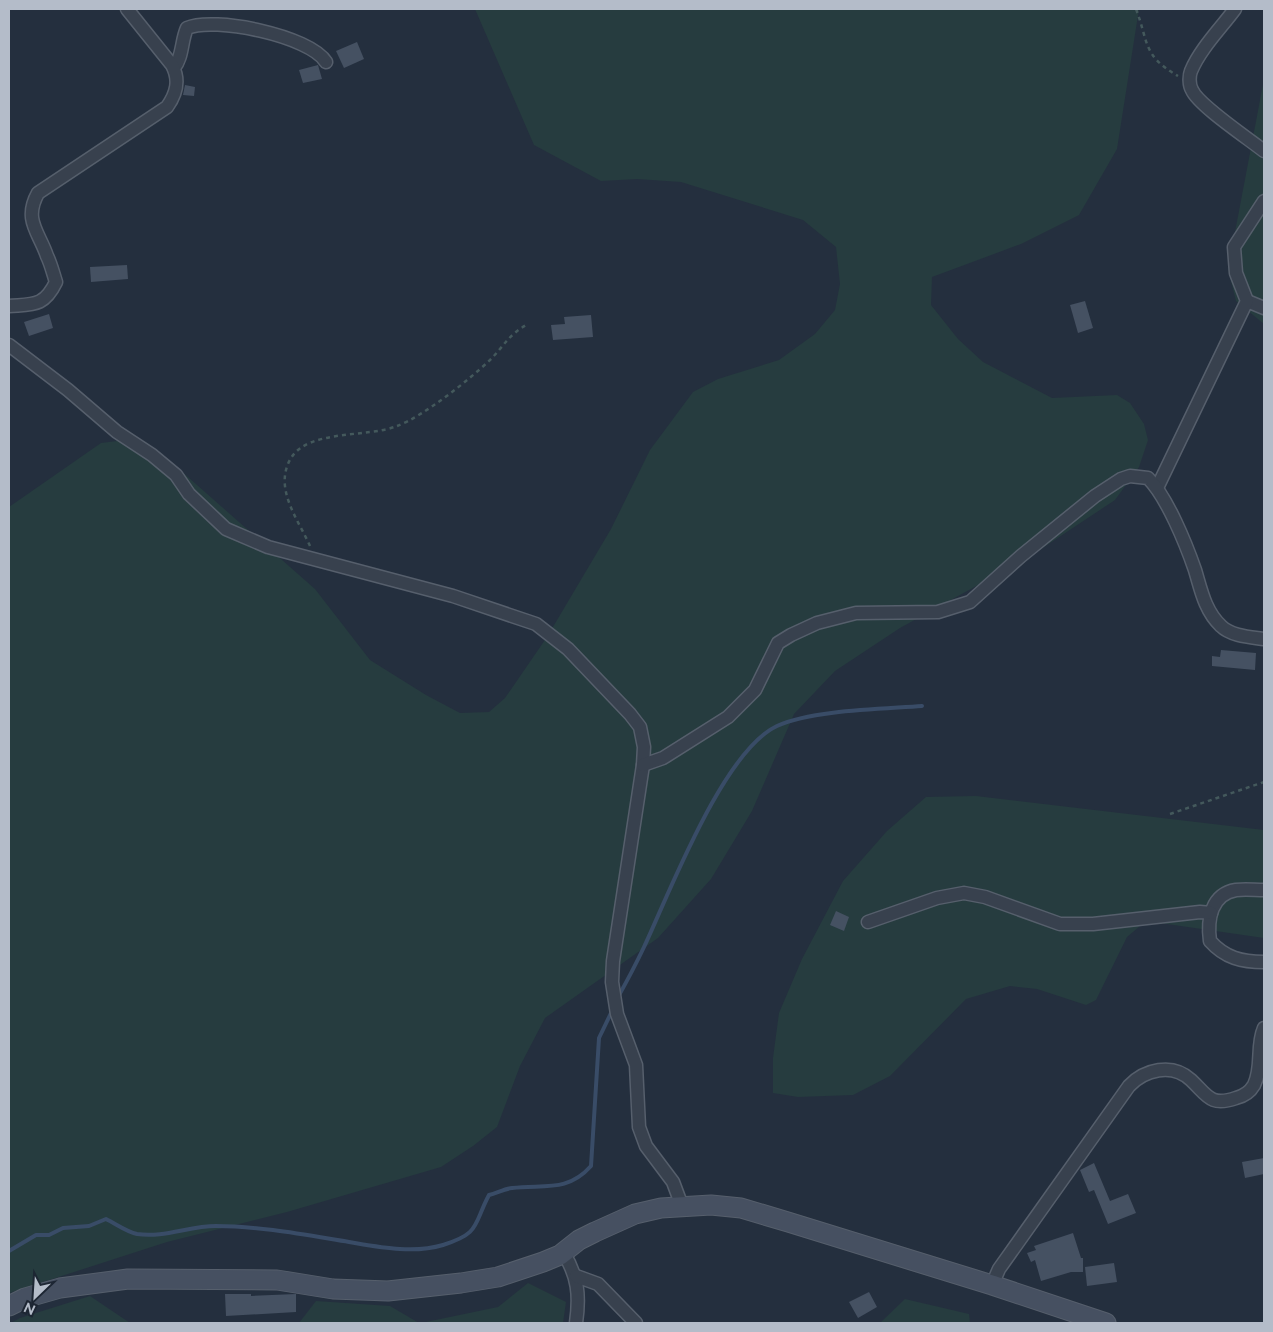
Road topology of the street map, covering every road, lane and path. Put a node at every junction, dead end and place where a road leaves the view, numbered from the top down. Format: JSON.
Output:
{"nodes":[{"id":1,"x":127,"y":9,"type":"edge"},
{"id":2,"x":1136,"y":9,"type":"edge"},
{"id":3,"x":1235,"y":9,"type":"edge"},
{"id":4,"x":326,"y":62,"type":"dead end"},
{"id":5,"x":174,"y":68,"type":"junction"},
{"id":6,"x":1190,"y":83,"type":"junction"},
{"id":7,"x":1264,"y":151,"type":"edge"},
{"id":8,"x":1264,"y":201,"type":"edge"},
{"id":9,"x":1247,"y":301,"type":"junction"},
{"id":10,"x":9,"y":306,"type":"edge"},
{"id":11,"x":1264,"y":308,"type":"edge"},
{"id":12,"x":528,"y":324,"type":"dead end"},
{"id":13,"x":9,"y":345,"type":"edge"},
{"id":14,"x":1156,"y":488,"type":"junction"},
{"id":15,"x":316,"y":559,"type":"junction"},
{"id":16,"x":1264,"y":639,"type":"edge"},
{"id":17,"x":643,"y":765,"type":"junction"},
{"id":18,"x":1264,"y":782,"type":"edge"},
{"id":19,"x":1170,"y":814,"type":"dead end"},
{"id":20,"x":1264,"y":890,"type":"edge"},
{"id":21,"x":1211,"y":913,"type":"junction"},
{"id":22,"x":868,"y":922,"type":"dead end"},
{"id":23,"x":1264,"y":962,"type":"edge"},
{"id":24,"x":1264,"y":1028,"type":"edge"},
{"id":25,"x":682,"y":1206,"type":"junction"},
{"id":26,"x":563,"y":1252,"type":"junction"},
{"id":27,"x":576,"y":1276,"type":"junction"},
{"id":28,"x":992,"y":1285,"type":"junction"},
{"id":29,"x":9,"y":1306,"type":"edge"},
{"id":30,"x":576,"y":1323,"type":"edge"},
{"id":31,"x":636,"y":1323,"type":"edge"},
{"id":32,"x":1106,"y":1323,"type":"edge"}],
"edges":[{"from":1,"to":5,"type":"street"},
{"from":2,"to":6,"type":"path"},
{"from":3,"to":6,"type":"street"},
{"from":4,"to":5,"type":"street"},
{"from":5,"to":10,"type":"street"},
{"from":6,"to":7,"type":"street"},
{"from":8,"to":9,"type":"street"},
{"from":9,"to":11,"type":"street"},
{"from":9,"to":14,"type":"street"},
{"from":12,"to":15,"type":"path"},
{"from":13,"to":15,"type":"street"},
{"from":14,"to":16,"type":"street"},
{"from":14,"to":17,"type":"street"},
{"from":15,"to":17,"type":"street"},
{"from":17,"to":25,"type":"street"},
{"from":18,"to":19,"type":"path"},
{"from":20,"to":21,"type":"street"},
{"from":21,"to":22,"type":"street"},
{"from":21,"to":23,"type":"street"},
{"from":24,"to":28,"type":"street"},
{"from":25,"to":26,"type":"street"},
{"from":25,"to":28,"type":"street"},
{"from":26,"to":27,"type":"street"},
{"from":26,"to":29,"type":"street"},
{"from":27,"to":30,"type":"street"},
{"from":27,"to":31,"type":"street"},
{"from":28,"to":32,"type":"street"}]}
